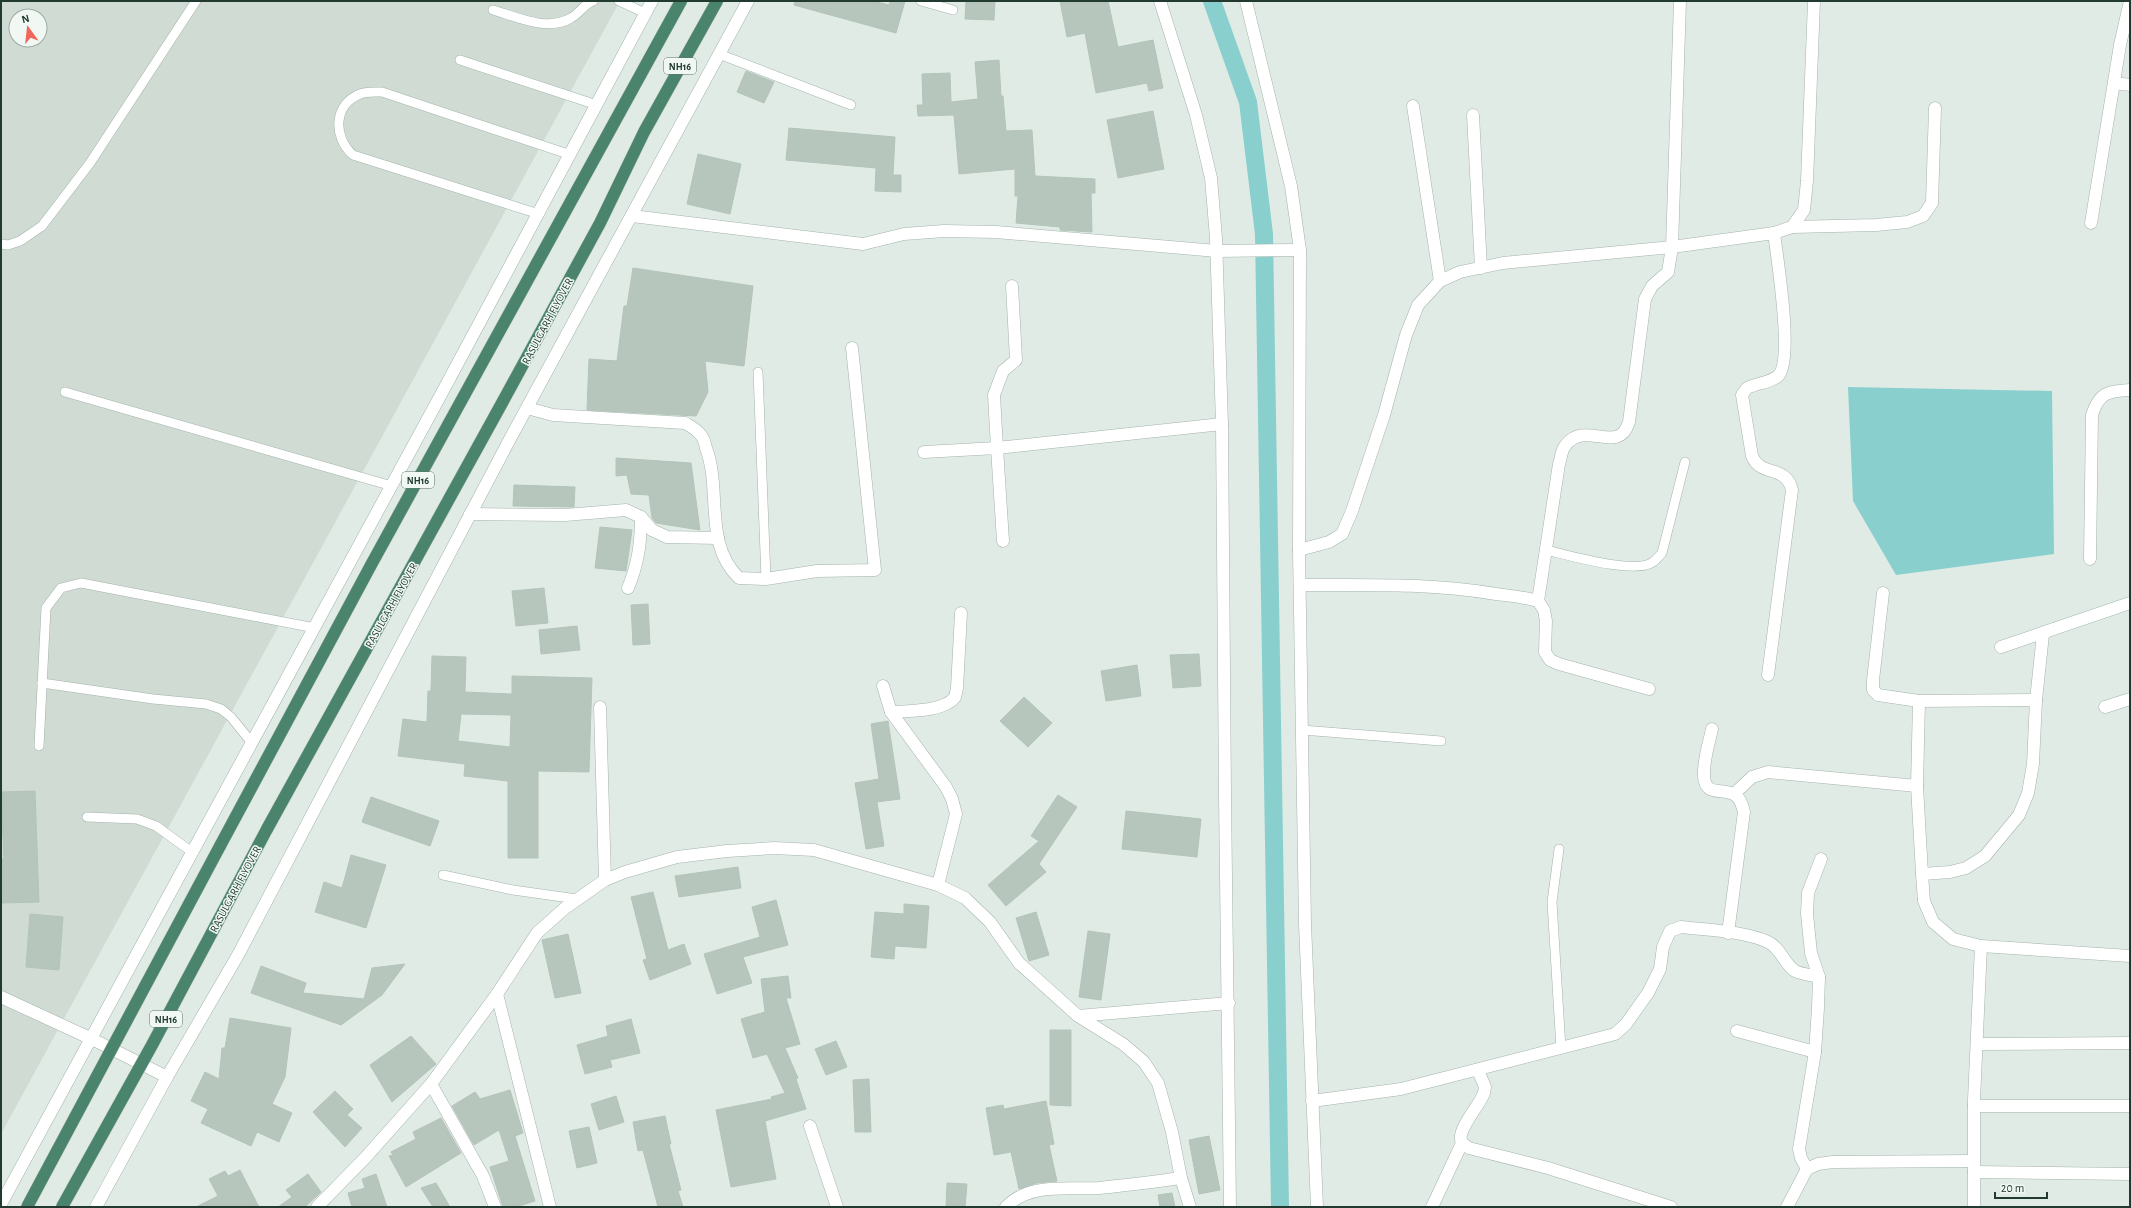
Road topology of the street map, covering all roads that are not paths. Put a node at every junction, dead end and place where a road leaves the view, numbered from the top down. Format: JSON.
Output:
{"nodes":[{"id":1,"x":196,"y":1,"type":"edge"},
{"id":2,"x":593,"y":1,"type":"edge"},
{"id":3,"x":619,"y":1,"type":"edge"},
{"id":4,"x":652,"y":1,"type":"edge"},
{"id":5,"x":681,"y":1,"type":"edge"},
{"id":6,"x":717,"y":1,"type":"edge"},
{"id":7,"x":748,"y":1,"type":"edge"},
{"id":8,"x":921,"y":1,"type":"edge"},
{"id":9,"x":1160,"y":1,"type":"edge"},
{"id":10,"x":1246,"y":1,"type":"edge"},
{"id":11,"x":1680,"y":1,"type":"edge"},
{"id":12,"x":1814,"y":1,"type":"edge"},
{"id":13,"x":2130,"y":1,"type":"edge"},
{"id":14,"x":493,"y":10,"type":"dead end"},
{"id":15,"x":953,"y":10,"type":"dead end"},
{"id":16,"x":646,"y":12,"type":"junction"},
{"id":17,"x":718,"y":54,"type":"junction"},
{"id":18,"x":460,"y":60,"type":"dead end"},
{"id":19,"x":2114,"y":83,"type":"junction"},
{"id":20,"x":2130,"y":85,"type":"edge"},
{"id":21,"x":597,"y":105,"type":"junction"},
{"id":22,"x":850,"y":106,"type":"dead end"},
{"id":23,"x":1413,"y":106,"type":"dead end"},
{"id":24,"x":1935,"y":108,"type":"dead end"},
{"id":25,"x":1473,"y":115,"type":"dead end"},
{"id":26,"x":571,"y":155,"type":"junction"},
{"id":27,"x":539,"y":214,"type":"junction"},
{"id":28,"x":632,"y":216,"type":"junction"},
{"id":29,"x":2091,"y":223,"type":"dead end"},
{"id":30,"x":1792,"y":227,"type":"junction"},
{"id":31,"x":1774,"y":233,"type":"junction"},
{"id":32,"x":1,"y":244,"type":"edge"},
{"id":33,"x":1672,"y":247,"type":"junction"},
{"id":34,"x":1300,"y":250,"type":"junction"},
{"id":35,"x":1216,"y":251,"type":"junction"},
{"id":36,"x":1481,"y":268,"type":"junction"},
{"id":37,"x":1440,"y":281,"type":"junction"},
{"id":38,"x":1012,"y":286,"type":"dead end"},
{"id":39,"x":852,"y":348,"type":"dead end"},
{"id":40,"x":758,"y":372,"type":"dead end"},
{"id":41,"x":2130,"y":390,"type":"edge"},
{"id":42,"x":65,"y":392,"type":"dead end"},
{"id":43,"x":527,"y":408,"type":"junction"},
{"id":44,"x":1222,"y":424,"type":"junction"},
{"id":45,"x":997,"y":448,"type":"junction"},
{"id":46,"x":924,"y":452,"type":"dead end"},
{"id":47,"x":1685,"y":462,"type":"dead end"},
{"id":48,"x":392,"y":486,"type":"junction"},
{"id":49,"x":470,"y":514,"type":"junction"},
{"id":50,"x":641,"y":517,"type":"junction"},
{"id":51,"x":718,"y":538,"type":"junction"},
{"id":52,"x":1003,"y":541,"type":"dead end"},
{"id":53,"x":1299,"y":550,"type":"junction"},
{"id":54,"x":1546,"y":550,"type":"junction"},
{"id":55,"x":2090,"y":559,"type":"dead end"},
{"id":56,"x":766,"y":579,"type":"junction"},
{"id":57,"x":1300,"y":585,"type":"junction"},
{"id":58,"x":628,"y":588,"type":"dead end"},
{"id":59,"x":1883,"y":593,"type":"dead end"},
{"id":60,"x":1538,"y":601,"type":"junction"},
{"id":61,"x":2130,"y":603,"type":"edge"},
{"id":62,"x":961,"y":613,"type":"dead end"},
{"id":63,"x":315,"y":628,"type":"junction"},
{"id":64,"x":2043,"y":634,"type":"junction"},
{"id":65,"x":2001,"y":647,"type":"dead end"},
{"id":66,"x":1768,"y":675,"type":"dead end"},
{"id":67,"x":42,"y":683,"type":"junction"},
{"id":68,"x":883,"y":686,"type":"dead end"},
{"id":69,"x":1649,"y":689,"type":"dead end"},
{"id":70,"x":2130,"y":699,"type":"edge"},
{"id":71,"x":2036,"y":700,"type":"junction"},
{"id":72,"x":1919,"y":701,"type":"junction"},
{"id":73,"x":600,"y":707,"type":"dead end"},
{"id":74,"x":2105,"y":707,"type":"dead end"},
{"id":75,"x":891,"y":712,"type":"junction"},
{"id":76,"x":1712,"y":729,"type":"dead end"},
{"id":77,"x":1302,"y":730,"type":"junction"},
{"id":78,"x":1441,"y":741,"type":"dead end"},
{"id":79,"x":252,"y":743,"type":"junction"},
{"id":80,"x":39,"y":746,"type":"dead end"},
{"id":81,"x":1917,"y":786,"type":"junction"},
{"id":82,"x":1734,"y":794,"type":"junction"},
{"id":83,"x":87,"y":817,"type":"dead end"},
{"id":84,"x":1559,"y":849,"type":"dead end"},
{"id":85,"x":192,"y":852,"type":"junction"},
{"id":86,"x":1821,"y":859,"type":"dead end"},
{"id":87,"x":1922,"y":874,"type":"junction"},
{"id":88,"x":443,"y":875,"type":"dead end"},
{"id":89,"x":605,"y":880,"type":"junction"},
{"id":90,"x":938,"y":885,"type":"junction"},
{"id":91,"x":577,"y":899,"type":"junction"},
{"id":92,"x":1728,"y":933,"type":"junction"},
{"id":93,"x":1981,"y":946,"type":"junction"},
{"id":94,"x":2130,"y":956,"type":"edge"},
{"id":95,"x":1819,"y":977,"type":"junction"},
{"id":96,"x":497,"y":994,"type":"junction"},
{"id":97,"x":1,"y":997,"type":"edge"},
{"id":98,"x":1229,"y":1003,"type":"junction"},
{"id":99,"x":1078,"y":1016,"type":"junction"},
{"id":100,"x":1736,"y":1031,"type":"dead end"},
{"id":101,"x":92,"y":1039,"type":"junction"},
{"id":102,"x":2130,"y":1043,"type":"edge"},
{"id":103,"x":1976,"y":1044,"type":"junction"},
{"id":104,"x":1561,"y":1049,"type":"junction"},
{"id":105,"x":1816,"y":1052,"type":"junction"},
{"id":106,"x":1478,"y":1070,"type":"junction"},
{"id":107,"x":167,"y":1077,"type":"junction"},
{"id":108,"x":431,"y":1084,"type":"junction"},
{"id":109,"x":1312,"y":1101,"type":"junction"},
{"id":110,"x":1974,"y":1106,"type":"junction"},
{"id":111,"x":2130,"y":1106,"type":"edge"},
{"id":112,"x":810,"y":1126,"type":"dead end"},
{"id":113,"x":1462,"y":1143,"type":"junction"},
{"id":114,"x":1974,"y":1166,"type":"junction"},
{"id":115,"x":1807,"y":1168,"type":"junction"},
{"id":116,"x":2130,"y":1174,"type":"edge"},
{"id":117,"x":1181,"y":1178,"type":"junction"},
{"id":118,"x":1,"y":1204,"type":"edge"},
{"id":119,"x":27,"y":1207,"type":"edge"},
{"id":120,"x":62,"y":1207,"type":"edge"},
{"id":121,"x":96,"y":1207,"type":"edge"},
{"id":122,"x":316,"y":1207,"type":"edge"},
{"id":123,"x":495,"y":1207,"type":"edge"},
{"id":124,"x":550,"y":1207,"type":"edge"},
{"id":125,"x":837,"y":1207,"type":"edge"},
{"id":126,"x":1006,"y":1207,"type":"edge"},
{"id":127,"x":1190,"y":1207,"type":"edge"},
{"id":128,"x":1230,"y":1207,"type":"edge"},
{"id":129,"x":1317,"y":1207,"type":"edge"},
{"id":130,"x":1432,"y":1207,"type":"edge"},
{"id":131,"x":1671,"y":1207,"type":"edge"},
{"id":132,"x":1787,"y":1207,"type":"edge"},
{"id":133,"x":1974,"y":1207,"type":"edge"}],
"edges":[{"from":1,"to":32,"type":"lane"},
{"from":2,"to":14,"type":"lane"},
{"from":3,"to":16,"type":"lane"},
{"from":4,"to":16,"type":"street"},
{"from":5,"to":119,"type":"highway","number":"NH16","bridge":true},
{"from":6,"to":120,"type":"highway","name":"RASULGARH FLYOVER","number":"NH16","bridge":true},
{"from":7,"to":17,"type":"street"},
{"from":8,"to":15,"type":"lane"},
{"from":9,"to":35,"type":"street"},
{"from":10,"to":34,"type":"street"},
{"from":11,"to":33,"type":"street"},
{"from":12,"to":30,"type":"street"},
{"from":13,"to":19,"type":"street"},
{"from":16,"to":21,"type":"street"},
{"from":17,"to":22,"type":"lane"},
{"from":17,"to":28,"type":"street"},
{"from":18,"to":21,"type":"lane"},
{"from":19,"to":20,"type":"street"},
{"from":19,"to":29,"type":"street"},
{"from":21,"to":26,"type":"street"},
{"from":23,"to":37,"type":"street"},
{"from":24,"to":30,"type":"street"},
{"from":25,"to":36,"type":"street"},
{"from":26,"to":27,"type":"street"},
{"from":26,"to":27,"type":"lane"},
{"from":27,"to":48,"type":"street"},
{"from":28,"to":35,"type":"street"},
{"from":28,"to":43,"type":"street"},
{"from":30,"to":31,"type":"street"},
{"from":31,"to":33,"type":"street"},
{"from":31,"to":66,"type":"street"},
{"from":33,"to":36,"type":"street"},
{"from":33,"to":54,"type":"street"},
{"from":34,"to":35,"type":"street"},
{"from":34,"to":53,"type":"street"},
{"from":35,"to":44,"type":"street"},
{"from":36,"to":37,"type":"street"},
{"from":37,"to":53,"type":"street"},
{"from":38,"to":45,"type":"street"},
{"from":39,"to":56,"type":"street"},
{"from":40,"to":56,"type":"lane"},
{"from":41,"to":55,"type":"street"},
{"from":42,"to":48,"type":"lane"},
{"from":43,"to":49,"type":"street"},
{"from":43,"to":51,"type":"street"},
{"from":44,"to":45,"type":"street"},
{"from":44,"to":98,"type":"street"},
{"from":45,"to":46,"type":"street"},
{"from":45,"to":52,"type":"street"},
{"from":47,"to":54,"type":"lane"},
{"from":48,"to":63,"type":"street"},
{"from":49,"to":50,"type":"street"},
{"from":49,"to":107,"type":"street"},
{"from":50,"to":51,"type":"street"},
{"from":50,"to":58,"type":"street"},
{"from":51,"to":56,"type":"street"},
{"from":53,"to":57,"type":"street"},
{"from":54,"to":60,"type":"street"},
{"from":57,"to":60,"type":"street"},
{"from":57,"to":77,"type":"street"},
{"from":59,"to":72,"type":"street"},
{"from":60,"to":69,"type":"street"},
{"from":61,"to":64,"type":"street"},
{"from":62,"to":75,"type":"street"},
{"from":63,"to":67,"type":"lane"},
{"from":63,"to":79,"type":"street"},
{"from":64,"to":65,"type":"street"},
{"from":64,"to":71,"type":"street"},
{"from":67,"to":79,"type":"lane"},
{"from":67,"to":80,"type":"lane"},
{"from":68,"to":75,"type":"street"},
{"from":70,"to":74,"type":"street"},
{"from":71,"to":72,"type":"street"},
{"from":71,"to":87,"type":"street"},
{"from":72,"to":81,"type":"street"},
{"from":73,"to":89,"type":"street"},
{"from":75,"to":90,"type":"street"},
{"from":76,"to":82,"type":"street"},
{"from":77,"to":78,"type":"lane"},
{"from":77,"to":109,"type":"street"},
{"from":79,"to":85,"type":"street"},
{"from":81,"to":82,"type":"street"},
{"from":81,"to":87,"type":"street"},
{"from":82,"to":92,"type":"street"},
{"from":83,"to":85,"type":"lane"},
{"from":84,"to":104,"type":"lane"},
{"from":85,"to":101,"type":"street"},
{"from":86,"to":95,"type":"street"},
{"from":87,"to":93,"type":"street"},
{"from":88,"to":91,"type":"lane"},
{"from":89,"to":90,"type":"street"},
{"from":89,"to":91,"type":"street"},
{"from":90,"to":99,"type":"street"},
{"from":91,"to":96,"type":"street"},
{"from":92,"to":95,"type":"street"},
{"from":92,"to":104,"type":"street"},
{"from":93,"to":94,"type":"street"},
{"from":93,"to":103,"type":"street"},
{"from":95,"to":105,"type":"street"},
{"from":96,"to":108,"type":"street"},
{"from":96,"to":124,"type":"street"},
{"from":97,"to":101,"type":"street"},
{"from":98,"to":99,"type":"street"},
{"from":98,"to":128,"type":"street"},
{"from":99,"to":117,"type":"street"},
{"from":100,"to":105,"type":"street"},
{"from":101,"to":107,"type":"street"},
{"from":101,"to":118,"type":"street"},
{"from":102,"to":103,"type":"street"},
{"from":103,"to":110,"type":"street"},
{"from":104,"to":106,"type":"street"},
{"from":105,"to":115,"type":"street"},
{"from":106,"to":109,"type":"street"},
{"from":106,"to":113,"type":"street"},
{"from":107,"to":121,"type":"street"},
{"from":108,"to":122,"type":"street"},
{"from":108,"to":123,"type":"street"},
{"from":109,"to":129,"type":"street"},
{"from":110,"to":111,"type":"street"},
{"from":110,"to":114,"type":"street"},
{"from":112,"to":125,"type":"street"},
{"from":113,"to":130,"type":"street"},
{"from":113,"to":131,"type":"street"},
{"from":114,"to":115,"type":"street"},
{"from":114,"to":116,"type":"street"},
{"from":114,"to":133,"type":"street"},
{"from":115,"to":132,"type":"street"},
{"from":117,"to":126,"type":"street"},
{"from":117,"to":127,"type":"street"}]}
